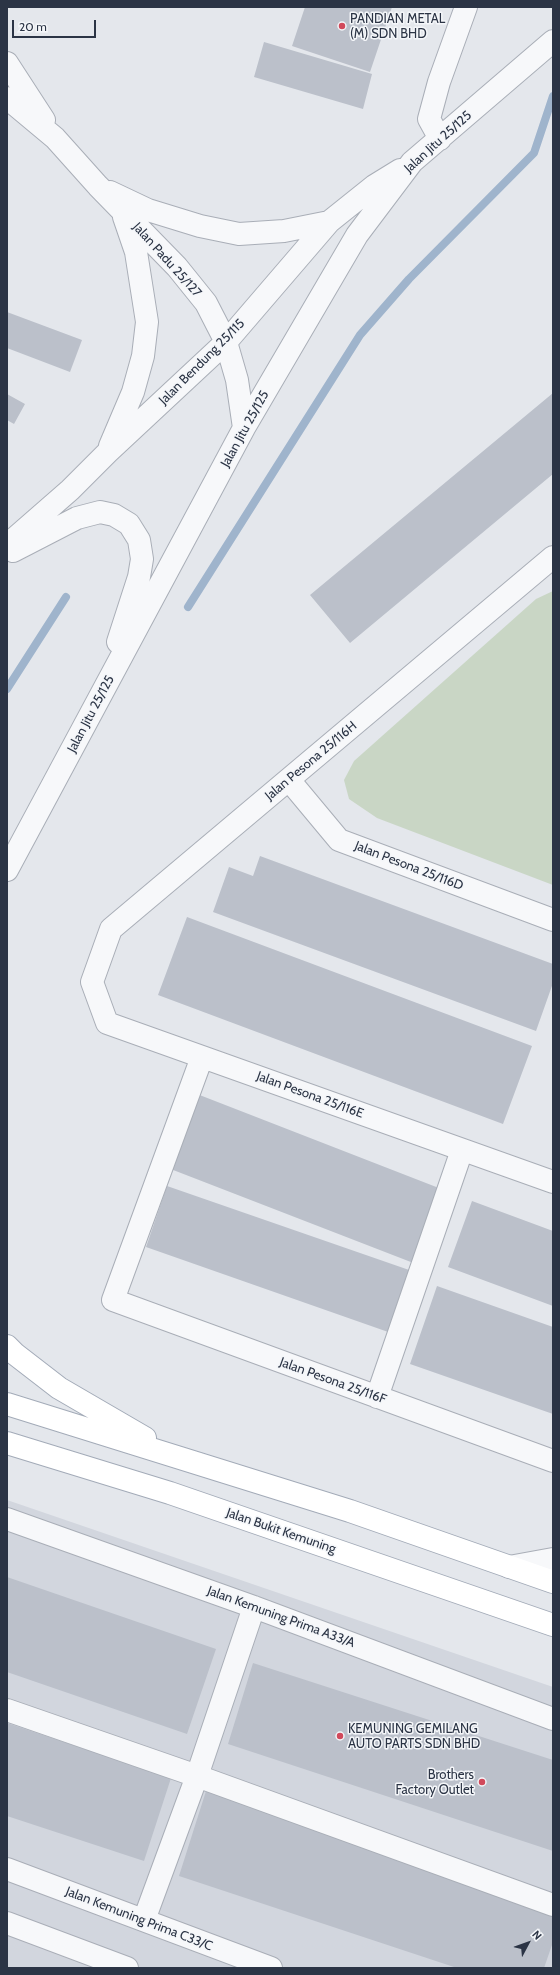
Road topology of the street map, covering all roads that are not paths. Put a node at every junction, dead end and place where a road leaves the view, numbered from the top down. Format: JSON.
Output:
{"nodes":[{"id":1,"x":466,"y":7,"type":"edge"},
{"id":2,"x":553,"y":41,"type":"edge"},
{"id":3,"x":7,"y":63,"type":"edge"},
{"id":4,"x":7,"y":98,"type":"edge"},
{"id":5,"x":55,"y":138,"type":"junction"},
{"id":6,"x":440,"y":139,"type":"junction"},
{"id":7,"x":412,"y":162,"type":"junction"},
{"id":8,"x":98,"y":186,"type":"junction"},
{"id":9,"x":122,"y":210,"type":"junction"},
{"id":10,"x":329,"y":222,"type":"junction"},
{"id":11,"x":226,"y":342,"type":"junction"},
{"id":12,"x":244,"y":428,"type":"junction"},
{"id":13,"x":108,"y":452,"type":"junction"},
{"id":14,"x":7,"y":545,"type":"edge"},
{"id":15,"x":7,"y":554,"type":"edge"},
{"id":16,"x":553,"y":557,"type":"edge"},
{"id":17,"x":100,"y":698,"type":"junction"},
{"id":18,"x":289,"y":780,"type":"junction"},
{"id":19,"x":7,"y":870,"type":"edge"},
{"id":20,"x":553,"y":920,"type":"edge"},
{"id":21,"x":92,"y":982,"type":"joint"},
{"id":22,"x":202,"y":1057,"type":"junction"},
{"id":23,"x":462,"y":1150,"type":"junction"},
{"id":24,"x":553,"y":1181,"type":"edge"},
{"id":25,"x":7,"y":1346,"type":"edge"},
{"id":26,"x":377,"y":1397,"type":"junction"},
{"id":27,"x":7,"y":1404,"type":"edge"},
{"id":28,"x":7,"y":1443,"type":"edge"},
{"id":29,"x":186,"y":1461,"type":"junction"},
{"id":30,"x":553,"y":1461,"type":"edge"},
{"id":31,"x":7,"y":1519,"type":"edge"},
{"id":32,"x":553,"y":1559,"type":"edge"},
{"id":33,"x":509,"y":1566,"type":"junction"},
{"id":34,"x":553,"y":1582,"type":"edge"},
{"id":35,"x":254,"y":1607,"type":"junction"},
{"id":36,"x":553,"y":1625,"type":"edge"},
{"id":37,"x":7,"y":1710,"type":"edge"},
{"id":38,"x":553,"y":1719,"type":"edge"},
{"id":39,"x":197,"y":1776,"type":"junction"},
{"id":40,"x":7,"y":1869,"type":"edge"},
{"id":41,"x":553,"y":1904,"type":"edge"},
{"id":42,"x":144,"y":1920,"type":"junction"},
{"id":43,"x":7,"y":1923,"type":"edge"},
{"id":44,"x":127,"y":1968,"type":"edge"},
{"id":45,"x":271,"y":1968,"type":"edge"}],
"edges":[{"from":1,"to":6,"type":"street"},
{"from":2,"to":6,"type":"street","name":"Jalan Jitu 25/125"},
{"from":3,"to":5,"type":"street","name":"Jalan Padu 25/127"},
{"from":4,"to":5,"type":"street","name":"Jalan Padu 25/127"},
{"from":5,"to":8,"type":"street","name":"Jalan Padu 25/127"},
{"from":6,"to":7,"type":"street","name":"Jalan Jitu 25/125"},
{"from":7,"to":10,"type":"street","name":"Jalan Bendung 25/115"},
{"from":7,"to":12,"type":"street","name":"Jalan Jitu 25/125"},
{"from":8,"to":9,"type":"street","name":"Jalan Padu 25/127"},
{"from":8,"to":10,"type":"street"},
{"from":9,"to":11,"type":"street","name":"Jalan Padu 25/127"},
{"from":9,"to":13,"type":"street"},
{"from":10,"to":11,"type":"street","name":"Jalan Bendung 25/115"},
{"from":11,"to":12,"type":"street","name":"Jalan Padu 25/127"},
{"from":11,"to":13,"type":"street","name":"Jalan Bendung 25/115"},
{"from":12,"to":17,"type":"street","name":"Jalan Jitu 25/125"},
{"from":13,"to":14,"type":"street","name":"Jalan Bendung 25/115"},
{"from":15,"to":17,"type":"street"},
{"from":16,"to":18,"type":"street","name":"Jalan Pesona 25/116H"},
{"from":17,"to":19,"type":"street","name":"Jalan Jitu 25/125"},
{"from":18,"to":20,"type":"street","name":"Jalan Pesona 25/116D"},
{"from":18,"to":21,"type":"street","name":"Jalan Pesona 25/116H"},
{"from":21,"to":22,"type":"street","name":"Jalan Pesona 25/116E"},
{"from":22,"to":23,"type":"street","name":"Jalan Pesona 25/116E"},
{"from":22,"to":26,"type":"street","name":"Jalan Pesona 25/116F"},
{"from":23,"to":24,"type":"street","name":"Jalan Pesona 25/116E"},
{"from":23,"to":26,"type":"street"},
{"from":25,"to":29,"type":"main road"},
{"from":26,"to":30,"type":"street","name":"Jalan Pesona 25/116F"},
{"from":27,"to":29,"type":"main road"},
{"from":28,"to":36,"type":"main road","name":"Jalan Bukit Kemuning"},
{"from":29,"to":33,"type":"main road"},
{"from":31,"to":35,"type":"street","name":"Jalan Kemuning Prima A33/A"},
{"from":32,"to":33,"type":"street"},
{"from":33,"to":34,"type":"main road"},
{"from":35,"to":38,"type":"street","name":"Jalan Kemuning Prima A33/A"},
{"from":35,"to":39,"type":"street"},
{"from":37,"to":39,"type":"street"},
{"from":39,"to":41,"type":"street"},
{"from":39,"to":42,"type":"street"},
{"from":40,"to":42,"type":"street","name":"Jalan Kemuning Prima C33/C"},
{"from":42,"to":45,"type":"street","name":"Jalan Kemuning Prima C33/C"},
{"from":43,"to":44,"type":"street"}]}
